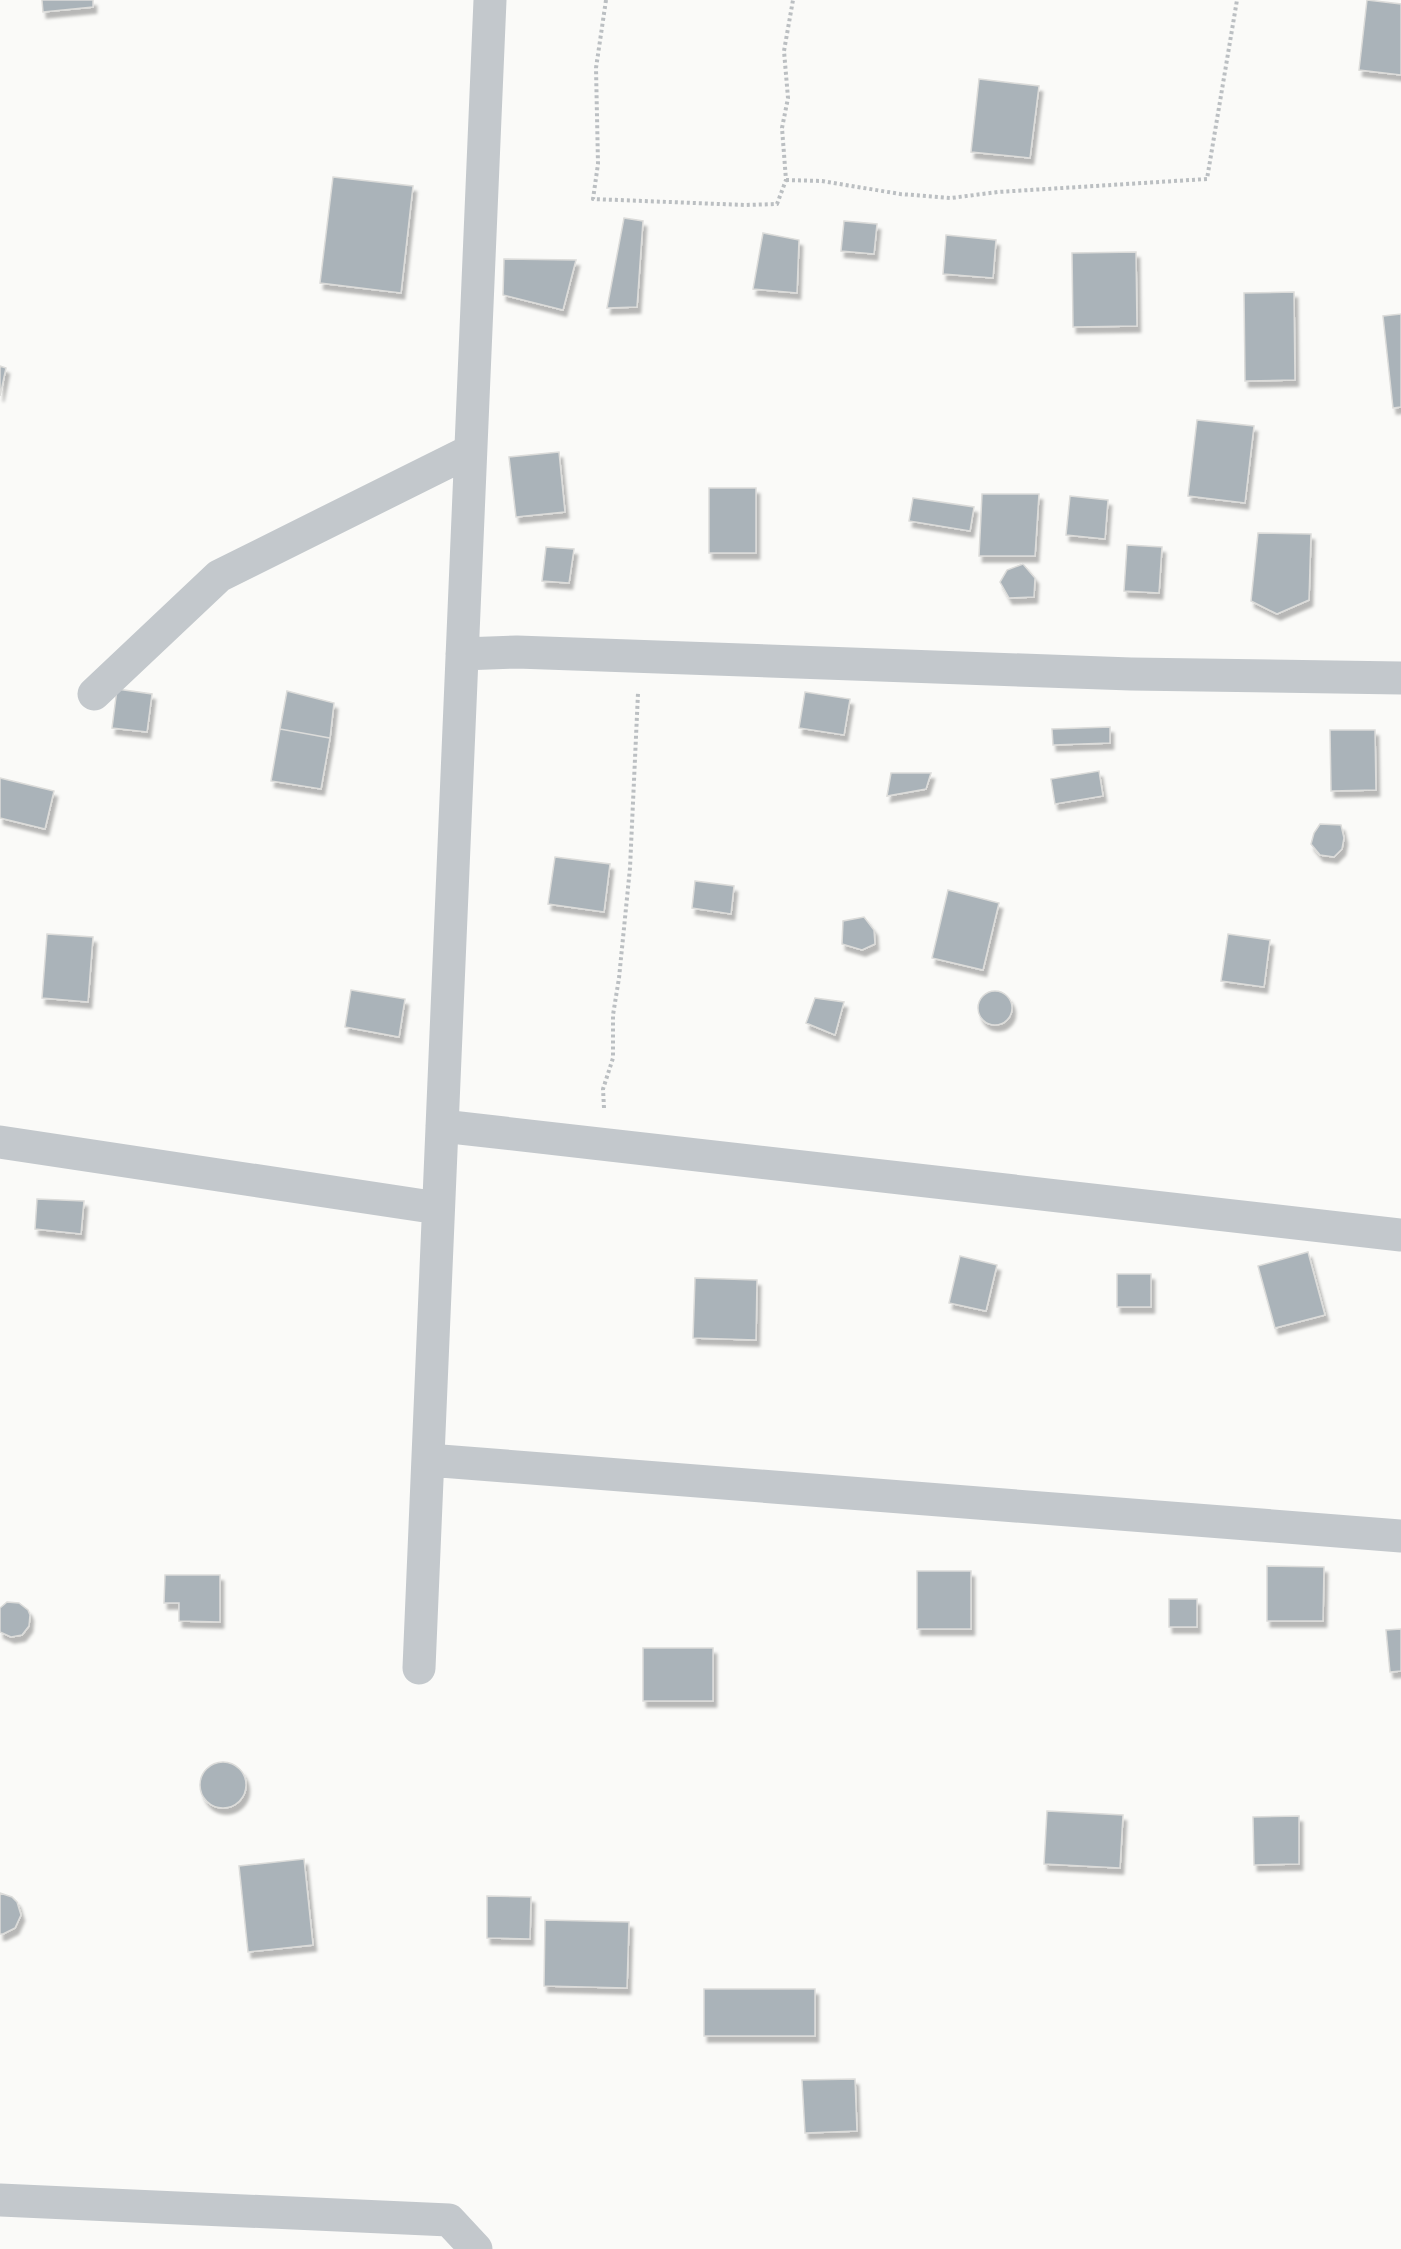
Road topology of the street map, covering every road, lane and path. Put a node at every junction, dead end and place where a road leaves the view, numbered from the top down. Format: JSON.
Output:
{"nodes":[{"id":1,"x":490,"y":0,"type":"edge"},
{"id":2,"x":606,"y":0,"type":"edge"},
{"id":3,"x":793,"y":0,"type":"edge"},
{"id":4,"x":1237,"y":0,"type":"edge"},
{"id":5,"x":786,"y":180,"type":"junction"},
{"id":6,"x":471,"y":451,"type":"junction"},
{"id":7,"x":462,"y":654,"type":"junction"},
{"id":8,"x":640,"y":656,"type":"junction"},
{"id":9,"x":1401,"y":678,"type":"edge"},
{"id":10,"x":94,"y":694,"type":"dead end"},
{"id":11,"x":442,"y":1126,"type":"junction"},
{"id":12,"x":0,"y":1142,"type":"edge"},
{"id":13,"x":605,"y":1145,"type":"junction"},
{"id":14,"x":438,"y":1209,"type":"junction"},
{"id":15,"x":1401,"y":1235,"type":"edge"},
{"id":16,"x":428,"y":1460,"type":"junction"},
{"id":17,"x":1401,"y":1536,"type":"edge"},
{"id":18,"x":419,"y":1668,"type":"dead end"},
{"id":19,"x":0,"y":2200,"type":"edge"},
{"id":20,"x":476,"y":2249,"type":"edge"}],
"edges":[{"from":1,"to":6,"type":"street"},
{"from":2,"to":5,"type":"path"},
{"from":3,"to":5,"type":"path"},
{"from":4,"to":5,"type":"path"},
{"from":6,"to":7,"type":"street"},
{"from":6,"to":10,"type":"street"},
{"from":7,"to":8,"type":"street"},
{"from":7,"to":11,"type":"street"},
{"from":8,"to":9,"type":"street"},
{"from":8,"to":13,"type":"path"},
{"from":11,"to":13,"type":"street"},
{"from":11,"to":14,"type":"street"},
{"from":12,"to":14,"type":"street"},
{"from":13,"to":15,"type":"street"},
{"from":14,"to":16,"type":"street"},
{"from":16,"to":17,"type":"street"},
{"from":16,"to":18,"type":"street"},
{"from":19,"to":20,"type":"street"}]}
